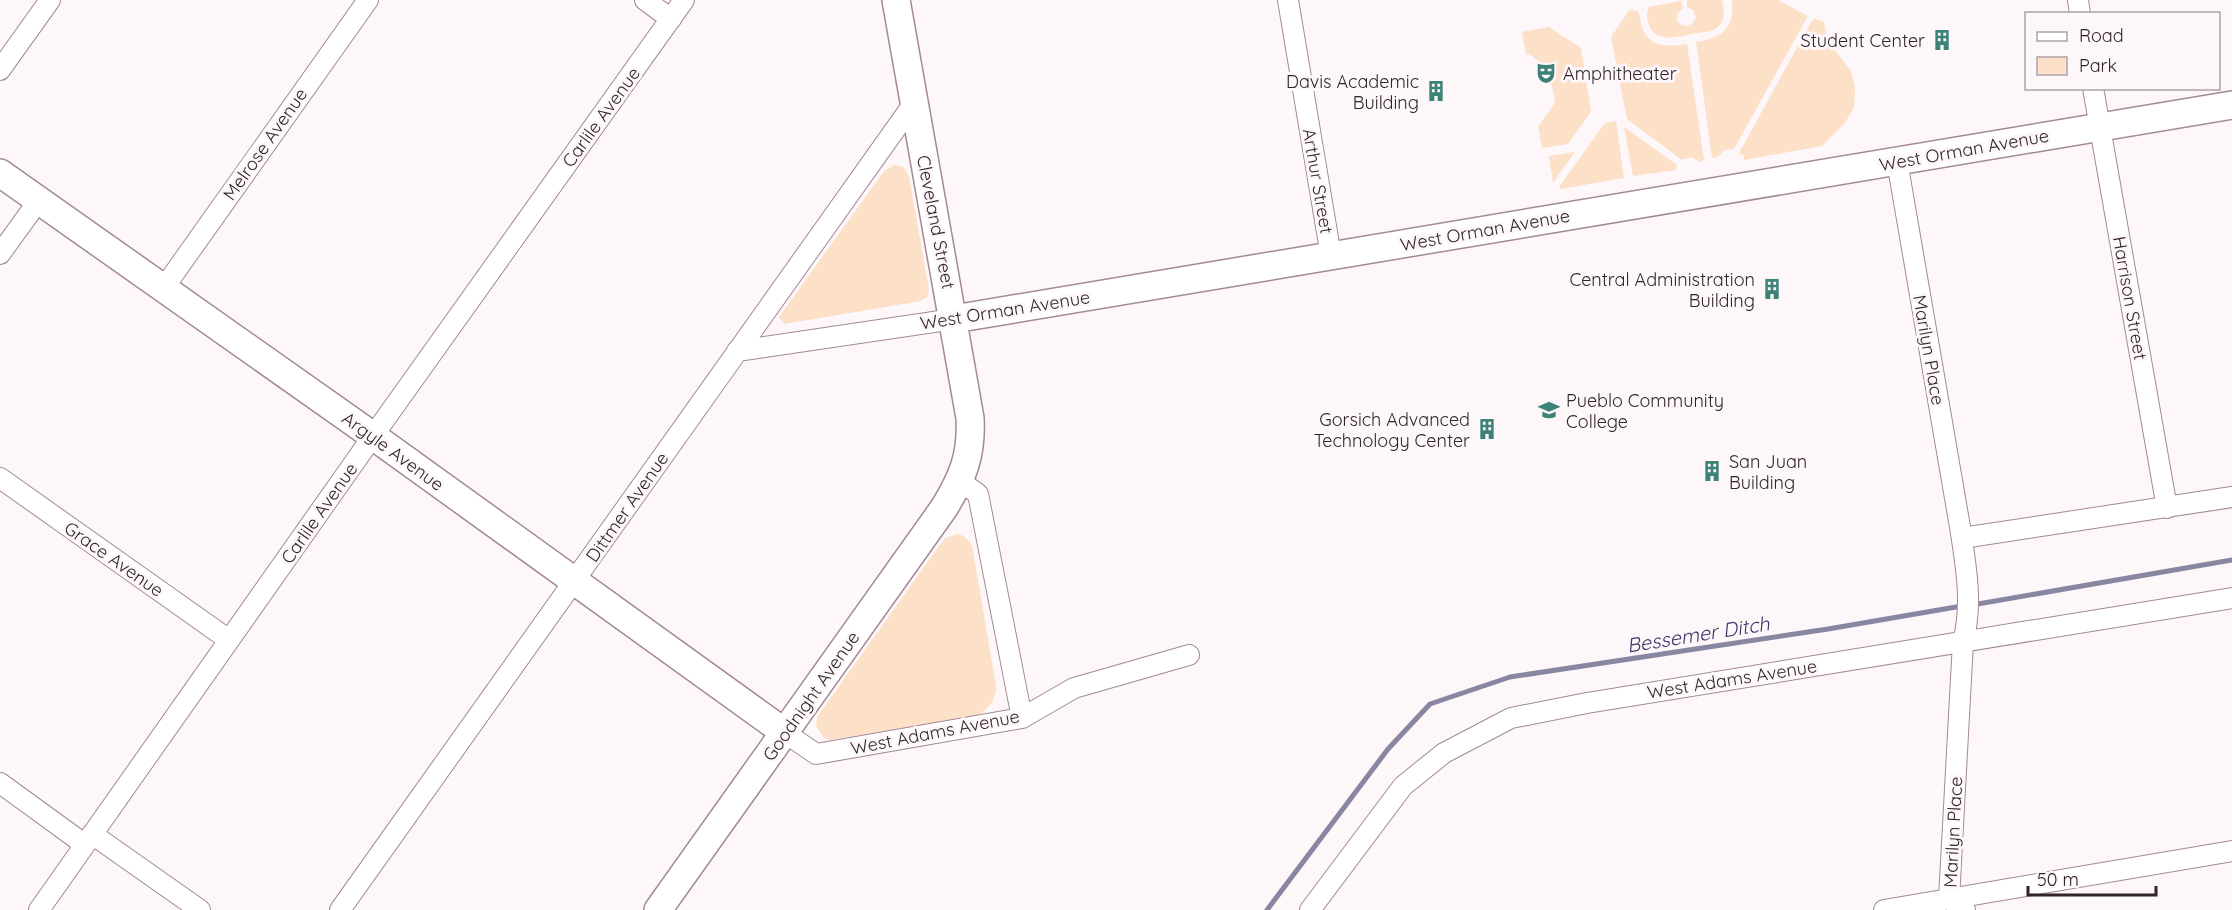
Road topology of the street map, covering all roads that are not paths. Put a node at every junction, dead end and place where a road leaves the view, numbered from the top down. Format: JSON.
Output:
{"nodes":[{"id":1,"x":50,"y":0,"type":"edge"},
{"id":2,"x":368,"y":0,"type":"edge"},
{"id":3,"x":645,"y":0,"type":"edge"},
{"id":4,"x":684,"y":0,"type":"edge"},
{"id":5,"x":896,"y":0,"type":"edge"},
{"id":6,"x":1288,"y":0,"type":"edge"},
{"id":7,"x":671,"y":19,"type":"junction"},
{"id":8,"x":0,"y":70,"type":"edge"},
{"id":9,"x":2093,"y":90,"type":"edge"},
{"id":10,"x":914,"y":104,"type":"junction"},
{"id":11,"x":2232,"y":105,"type":"edge"},
{"id":12,"x":2100,"y":127,"type":"junction"},
{"id":13,"x":1897,"y":161,"type":"junction"},
{"id":14,"x":0,"y":173,"type":"edge"},
{"id":15,"x":39,"y":200,"type":"junction"},
{"id":16,"x":0,"y":254,"type":"edge"},
{"id":17,"x":1331,"y":256,"type":"junction"},
{"id":18,"x":163,"y":289,"type":"junction"},
{"id":19,"x":954,"y":319,"type":"junction"},
{"id":20,"x":737,"y":351,"type":"junction"},
{"id":21,"x":373,"y":436,"type":"junction"},
{"id":22,"x":0,"y":478,"type":"edge"},
{"id":23,"x":960,"y":481,"type":"junction"},
{"id":24,"x":2232,"y":497,"type":"edge"},
{"id":25,"x":2167,"y":508,"type":"junction"},
{"id":26,"x":1962,"y":538,"type":"junction"},
{"id":27,"x":573,"y":581,"type":"junction"},
{"id":28,"x":2232,"y":598,"type":"edge"},
{"id":29,"x":229,"y":640,"type":"junction"},
{"id":30,"x":1963,"y":642,"type":"junction"},
{"id":31,"x":1189,"y":655,"type":"dead end"},
{"id":32,"x":1022,"y":718,"type":"junction"},
{"id":33,"x":784,"y":732,"type":"junction"},
{"id":34,"x":0,"y":783,"type":"edge"},
{"id":35,"x":88,"y":839,"type":"junction"},
{"id":36,"x":2232,"y":850,"type":"edge"},
{"id":37,"x":1957,"y":904,"type":"edge"},
{"id":38,"x":1915,"y":907,"type":"edge"},
{"id":39,"x":39,"y":910,"type":"edge"},
{"id":40,"x":200,"y":910,"type":"edge"},
{"id":41,"x":340,"y":910,"type":"edge"},
{"id":42,"x":658,"y":910,"type":"edge"},
{"id":43,"x":1311,"y":910,"type":"edge"},
{"id":44,"x":1884,"y":910,"type":"edge"}],
"edges":[{"from":1,"to":8,"type":"street"},
{"from":2,"to":18,"type":"street","name":"Melrose Avenue"},
{"from":3,"to":7,"type":"street"},
{"from":4,"to":7,"type":"street","name":"Carlile Avenue"},
{"from":5,"to":10,"type":"street","name":"Cleveland Street"},
{"from":6,"to":17,"type":"street","name":"Arthur Street"},
{"from":7,"to":21,"type":"street","name":"Carlile Avenue"},
{"from":9,"to":12,"type":"street","name":"Harrison Street"},
{"from":10,"to":19,"type":"street","name":"Cleveland Street"},
{"from":10,"to":20,"type":"street","name":"Dittmer Avenue"},
{"from":11,"to":12,"type":"street","name":"West Orman Avenue"},
{"from":12,"to":13,"type":"street","name":"West Orman Avenue"},
{"from":12,"to":25,"type":"street","name":"Harrison Street"},
{"from":13,"to":17,"type":"street","name":"West Orman Avenue"},
{"from":13,"to":26,"type":"street","name":"Marilyn Place"},
{"from":14,"to":15,"type":"street","name":"Argyle Avenue"},
{"from":15,"to":16,"type":"street"},
{"from":15,"to":18,"type":"street","name":"Argyle Avenue"},
{"from":17,"to":19,"type":"street","name":"West Orman Avenue"},
{"from":18,"to":21,"type":"street","name":"Argyle Avenue"},
{"from":19,"to":20,"type":"street","name":"West Orman Avenue"},
{"from":19,"to":23,"type":"street","name":"Cleveland Street"},
{"from":20,"to":27,"type":"street","name":"Dittmer Avenue"},
{"from":21,"to":27,"type":"street","name":"Argyle Avenue"},
{"from":21,"to":29,"type":"street","name":"Carlile Avenue"},
{"from":22,"to":29,"type":"street","name":"Grace Avenue"},
{"from":23,"to":32,"type":"street"},
{"from":23,"to":33,"type":"street","name":"Goodnight Avenue"},
{"from":24,"to":25,"type":"street"},
{"from":25,"to":26,"type":"street"},
{"from":26,"to":30,"type":"street","name":"Marilyn Place"},
{"from":27,"to":33,"type":"street","name":"Argyle Avenue"},
{"from":27,"to":41,"type":"street","name":"Dittmer Avenue"},
{"from":28,"to":30,"type":"street","name":"West Adams Avenue"},
{"from":29,"to":35,"type":"street","name":"Carlile Avenue"},
{"from":30,"to":37,"type":"street","name":"Marilyn Place"},
{"from":30,"to":43,"type":"street","name":"West Adams Avenue"},
{"from":31,"to":32,"type":"street","name":"West Adams Avenue"},
{"from":32,"to":33,"type":"street","name":"West Adams Avenue"},
{"from":33,"to":42,"type":"street","name":"Goodnight Avenue"},
{"from":34,"to":35,"type":"street"},
{"from":35,"to":39,"type":"street","name":"Carlile Avenue"},
{"from":35,"to":40,"type":"street"},
{"from":36,"to":37,"type":"street"},
{"from":37,"to":38,"type":"street"},
{"from":38,"to":44,"type":"street"}]}
